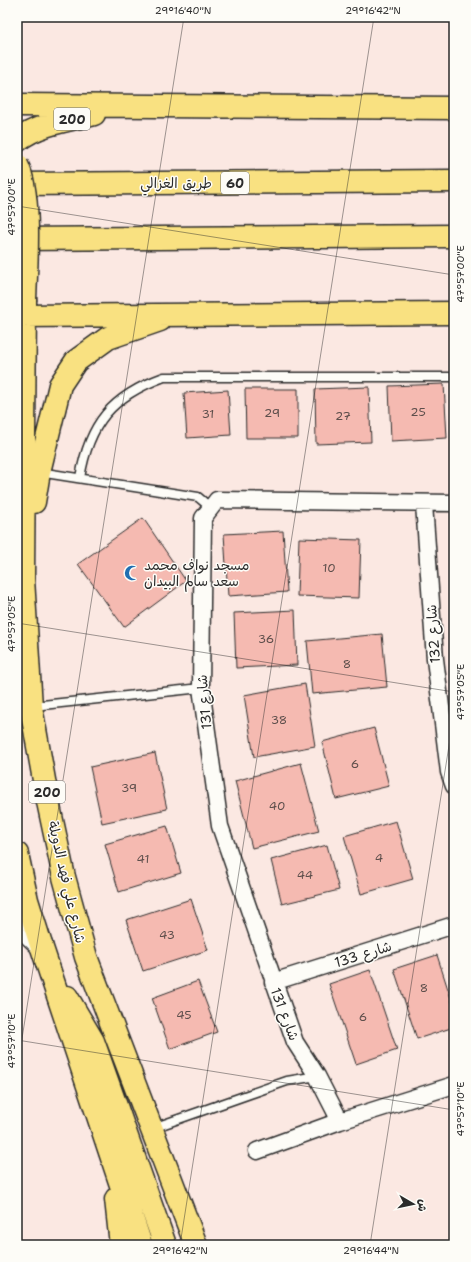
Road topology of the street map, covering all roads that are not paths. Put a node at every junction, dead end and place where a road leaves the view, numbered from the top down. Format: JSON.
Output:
{"nodes":[{"id":1,"x":17,"y":105,"type":"edge"},
{"id":2,"x":130,"y":106,"type":"junction"},
{"id":3,"x":454,"y":108,"type":"edge"},
{"id":4,"x":17,"y":141,"type":"edge"},
{"id":5,"x":17,"y":165,"type":"edge"},
{"id":6,"x":454,"y":181,"type":"edge"},
{"id":7,"x":17,"y":184,"type":"edge"},
{"id":8,"x":454,"y":236,"type":"edge"},
{"id":9,"x":17,"y":239,"type":"edge"},
{"id":10,"x":22,"y":311,"type":"edge"},
{"id":11,"x":454,"y":313,"type":"edge"},
{"id":12,"x":176,"y":314,"type":"junction"},
{"id":13,"x":454,"y":376,"type":"edge"},
{"id":14,"x":39,"y":472,"type":"junction"},
{"id":15,"x":80,"y":478,"type":"junction"},
{"id":16,"x":454,"y":503,"type":"edge"},
{"id":17,"x":424,"y":504,"type":"junction"},
{"id":18,"x":211,"y":508,"type":"junction"},
{"id":19,"x":23,"y":579,"type":"junction"},
{"id":20,"x":201,"y":688,"type":"junction"},
{"id":21,"x":31,"y":707,"type":"junction"},
{"id":22,"x":454,"y":786,"type":"edge"},
{"id":23,"x":17,"y":854,"type":"edge"},
{"id":24,"x":17,"y":922,"type":"edge"},
{"id":25,"x":454,"y":925,"type":"edge"},
{"id":26,"x":41,"y":945,"type":"junction"},
{"id":27,"x":52,"y":977,"type":"junction"},
{"id":28,"x":273,"y":982,"type":"junction"},
{"id":29,"x":317,"y":1076,"type":"junction"},
{"id":30,"x":454,"y":1085,"type":"edge"},
{"id":31,"x":340,"y":1121,"type":"junction"},
{"id":32,"x":153,"y":1128,"type":"junction"},
{"id":33,"x":257,"y":1151,"type":"dead end"},
{"id":34,"x":111,"y":1152,"type":"junction"},
{"id":35,"x":121,"y":1245,"type":"edge"},
{"id":36,"x":141,"y":1245,"type":"edge"},
{"id":37,"x":165,"y":1245,"type":"edge"},
{"id":38,"x":196,"y":1245,"type":"edge"}],
"edges":[{"from":1,"to":2,"type":"main road"},
{"from":2,"to":3,"type":"main road"},
{"from":2,"to":4,"type":"main road","number":"200"},
{"from":5,"to":10,"type":"main road","name":"شارع علي فهد الدويلة","number":"200","bridge":true},
{"from":6,"to":7,"type":"main road","name":"طريق الغزالي","number":"60"},
{"from":8,"to":9,"type":"main road"},
{"from":10,"to":12,"type":"main road"},
{"from":10,"to":19,"type":"main road","name":"شارع علي فهد الدويلة","number":"200"},
{"from":11,"to":12,"type":"main road"},
{"from":12,"to":14,"type":"main road"},
{"from":13,"to":15,"type":"lane"},
{"from":14,"to":15,"type":"lane"},
{"from":14,"to":19,"type":"main road"},
{"from":15,"to":18,"type":"lane"},
{"from":16,"to":17,"type":"street"},
{"from":17,"to":18,"type":"street"},
{"from":17,"to":22,"type":"street","name":"شارع 132"},
{"from":18,"to":20,"type":"street","name":"شارع 131"},
{"from":19,"to":21,"type":"main road","name":"شارع علي فهد الدويلة","number":"200"},
{"from":20,"to":21,"type":"lane"},
{"from":20,"to":28,"type":"street","name":"شارع 131"},
{"from":21,"to":32,"type":"main road","name":"شارع علي فهد الدويلة","number":"200"},
{"from":23,"to":26,"type":"main road"},
{"from":24,"to":26,"type":"street"},
{"from":25,"to":28,"type":"street","name":"شارع 133"},
{"from":26,"to":27,"type":"main road"},
{"from":27,"to":34,"type":"main road"},
{"from":27,"to":37,"type":"main road"},
{"from":28,"to":29,"type":"street","name":"شارع 131"},
{"from":29,"to":31,"type":"street","name":"شارع 131"},
{"from":29,"to":32,"type":"lane"},
{"from":30,"to":31,"type":"street"},
{"from":31,"to":33,"type":"street"},
{"from":32,"to":38,"type":"main road","name":"شارع علي فهد الدويلة","number":"200"},
{"from":34,"to":35,"type":"main road"},
{"from":34,"to":36,"type":"main road"}]}
